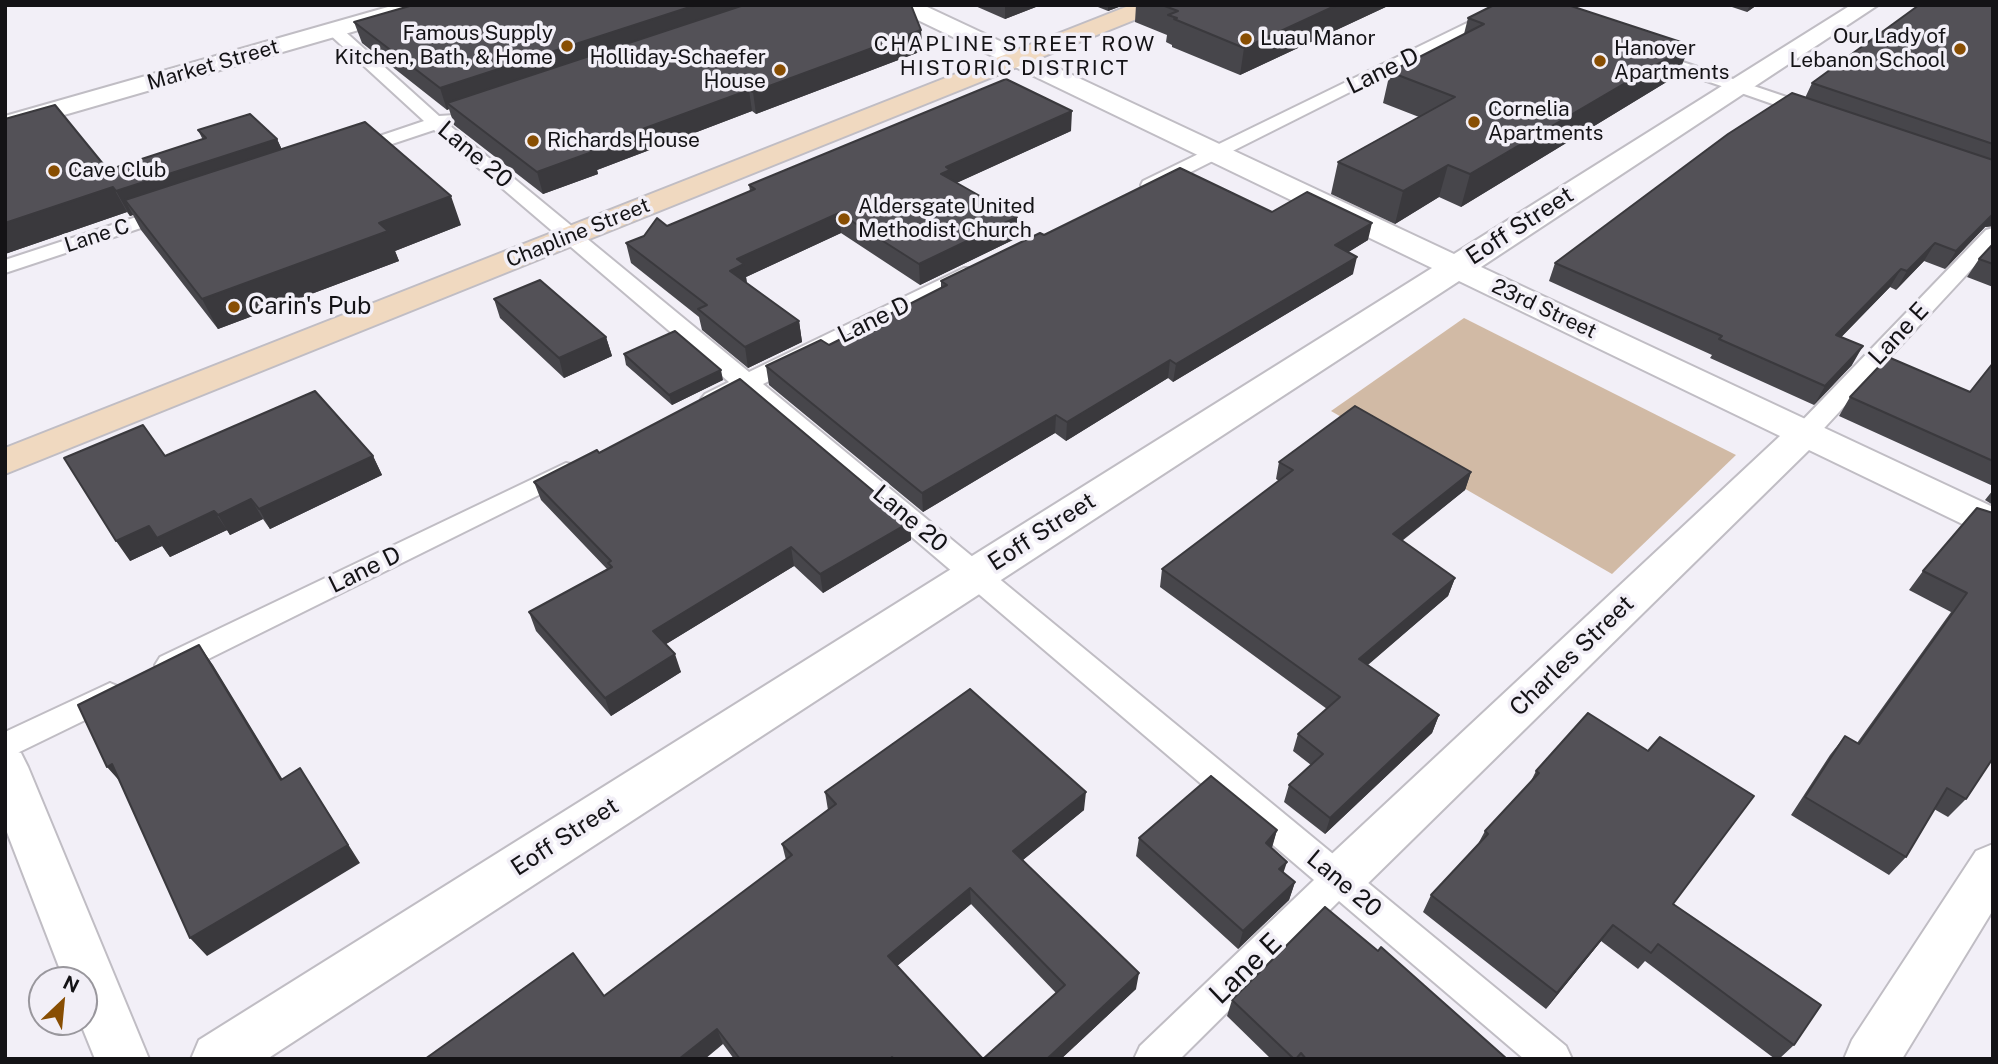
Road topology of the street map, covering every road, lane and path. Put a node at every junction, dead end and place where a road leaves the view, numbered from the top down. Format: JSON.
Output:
{"nodes":[{"id":1,"x":420,"y":5,"type":"edge"},
{"id":2,"x":905,"y":5,"type":"edge"},
{"id":3,"x":1151,"y":5,"type":"edge"},
{"id":4,"x":1867,"y":5,"type":"edge"},
{"id":5,"x":1514,"y":8,"type":"edge"},
{"id":6,"x":334,"y":30,"type":"junction"},
{"id":7,"x":1627,"y":47,"type":"edge"},
{"id":8,"x":1017,"y":58,"type":"junction"},
{"id":9,"x":1739,"y":86,"type":"junction"},
{"id":10,"x":462,"y":115,"type":"edge"},
{"id":11,"x":1833,"y":119,"type":"edge"},
{"id":12,"x":436,"y":123,"type":"junction"},
{"id":13,"x":5,"y":124,"type":"edge"},
{"id":14,"x":1215,"y":153,"type":"junction"},
{"id":15,"x":332,"y":158,"type":"edge"},
{"id":16,"x":1124,"y":197,"type":"edge"},
{"id":17,"x":190,"y":205,"type":"edge"},
{"id":18,"x":1993,"y":234,"type":"edge"},
{"id":19,"x":572,"y":235,"type":"junction"},
{"id":20,"x":986,"y":265,"type":"edge"},
{"id":21,"x":5,"y":267,"type":"edge"},
{"id":22,"x":1456,"y":267,"type":"junction"},
{"id":23,"x":747,"y":382,"type":"junction"},
{"id":24,"x":698,"y":406,"type":"edge"},
{"id":25,"x":1805,"y":433,"type":"junction"},
{"id":26,"x":586,"y":461,"type":"edge"},
{"id":27,"x":5,"y":462,"type":"edge"},
{"id":28,"x":1993,"y":523,"type":"edge"},
{"id":29,"x":976,"y":574,"type":"junction"},
{"id":30,"x":154,"y":673,"type":"edge"},
{"id":31,"x":129,"y":685,"type":"edge"},
{"id":32,"x":5,"y":746,"type":"edge"},
{"id":33,"x":5,"y":767,"type":"edge"},
{"id":34,"x":1993,"y":866,"type":"edge"},
{"id":35,"x":1339,"y":879,"type":"junction"},
{"id":36,"x":122,"y":1059,"type":"edge"},
{"id":37,"x":218,"y":1059,"type":"edge"},
{"id":38,"x":1153,"y":1059,"type":"edge"},
{"id":39,"x":1553,"y":1059,"type":"edge"},
{"id":40,"x":1871,"y":1059,"type":"edge"}],
"edges":[{"from":1,"to":6,"type":"street","name":"Market Street"},
{"from":2,"to":8,"type":"street","name":"23rd Street"},
{"from":3,"to":8,"type":"main road","name":"Chapline Street"},
{"from":4,"to":9,"type":"street","name":"Eoff Street"},
{"from":5,"to":14,"type":"lane","name":"Lane D"},
{"from":6,"to":12,"type":"lane","name":"Lane 20"},
{"from":6,"to":13,"type":"street","name":"Market Street"},
{"from":7,"to":9,"type":"lane"},
{"from":8,"to":14,"type":"street","name":"23rd Street"},
{"from":8,"to":19,"type":"main road","name":"Chapline Street"},
{"from":9,"to":11,"type":"lane"},
{"from":9,"to":22,"type":"street","name":"Eoff Street"},
{"from":10,"to":12,"type":"lane"},
{"from":12,"to":15,"type":"lane"},
{"from":12,"to":19,"type":"lane","name":"Lane 20"},
{"from":14,"to":16,"type":"lane","name":"Lane D"},
{"from":14,"to":22,"type":"street","name":"23rd Street"},
{"from":17,"to":21,"type":"lane","name":"Lane C"},
{"from":18,"to":25,"type":"lane","name":"Lane E"},
{"from":19,"to":23,"type":"lane","name":"Lane 20"},
{"from":19,"to":27,"type":"main road","name":"Chapline Street"},
{"from":20,"to":23,"type":"lane","name":"Lane D"},
{"from":22,"to":25,"type":"street","name":"23rd Street"},
{"from":22,"to":29,"type":"street","name":"Eoff Street"},
{"from":23,"to":24,"type":"lane","name":"Lane D"},
{"from":23,"to":29,"type":"lane","name":"Lane 20"},
{"from":25,"to":28,"type":"street","name":"23rd Street"},
{"from":25,"to":35,"type":"street","name":"Charles Street"},
{"from":26,"to":30,"type":"lane","name":"Lane D"},
{"from":29,"to":35,"type":"lane","name":"Lane 20"},
{"from":29,"to":37,"type":"street","name":"Eoff Street"},
{"from":31,"to":32,"type":"lane"},
{"from":33,"to":36,"type":"street"},
{"from":34,"to":40,"type":"street"},
{"from":35,"to":38,"type":"lane","name":"Lane E"},
{"from":35,"to":39,"type":"lane","name":"Lane 20"}]}
